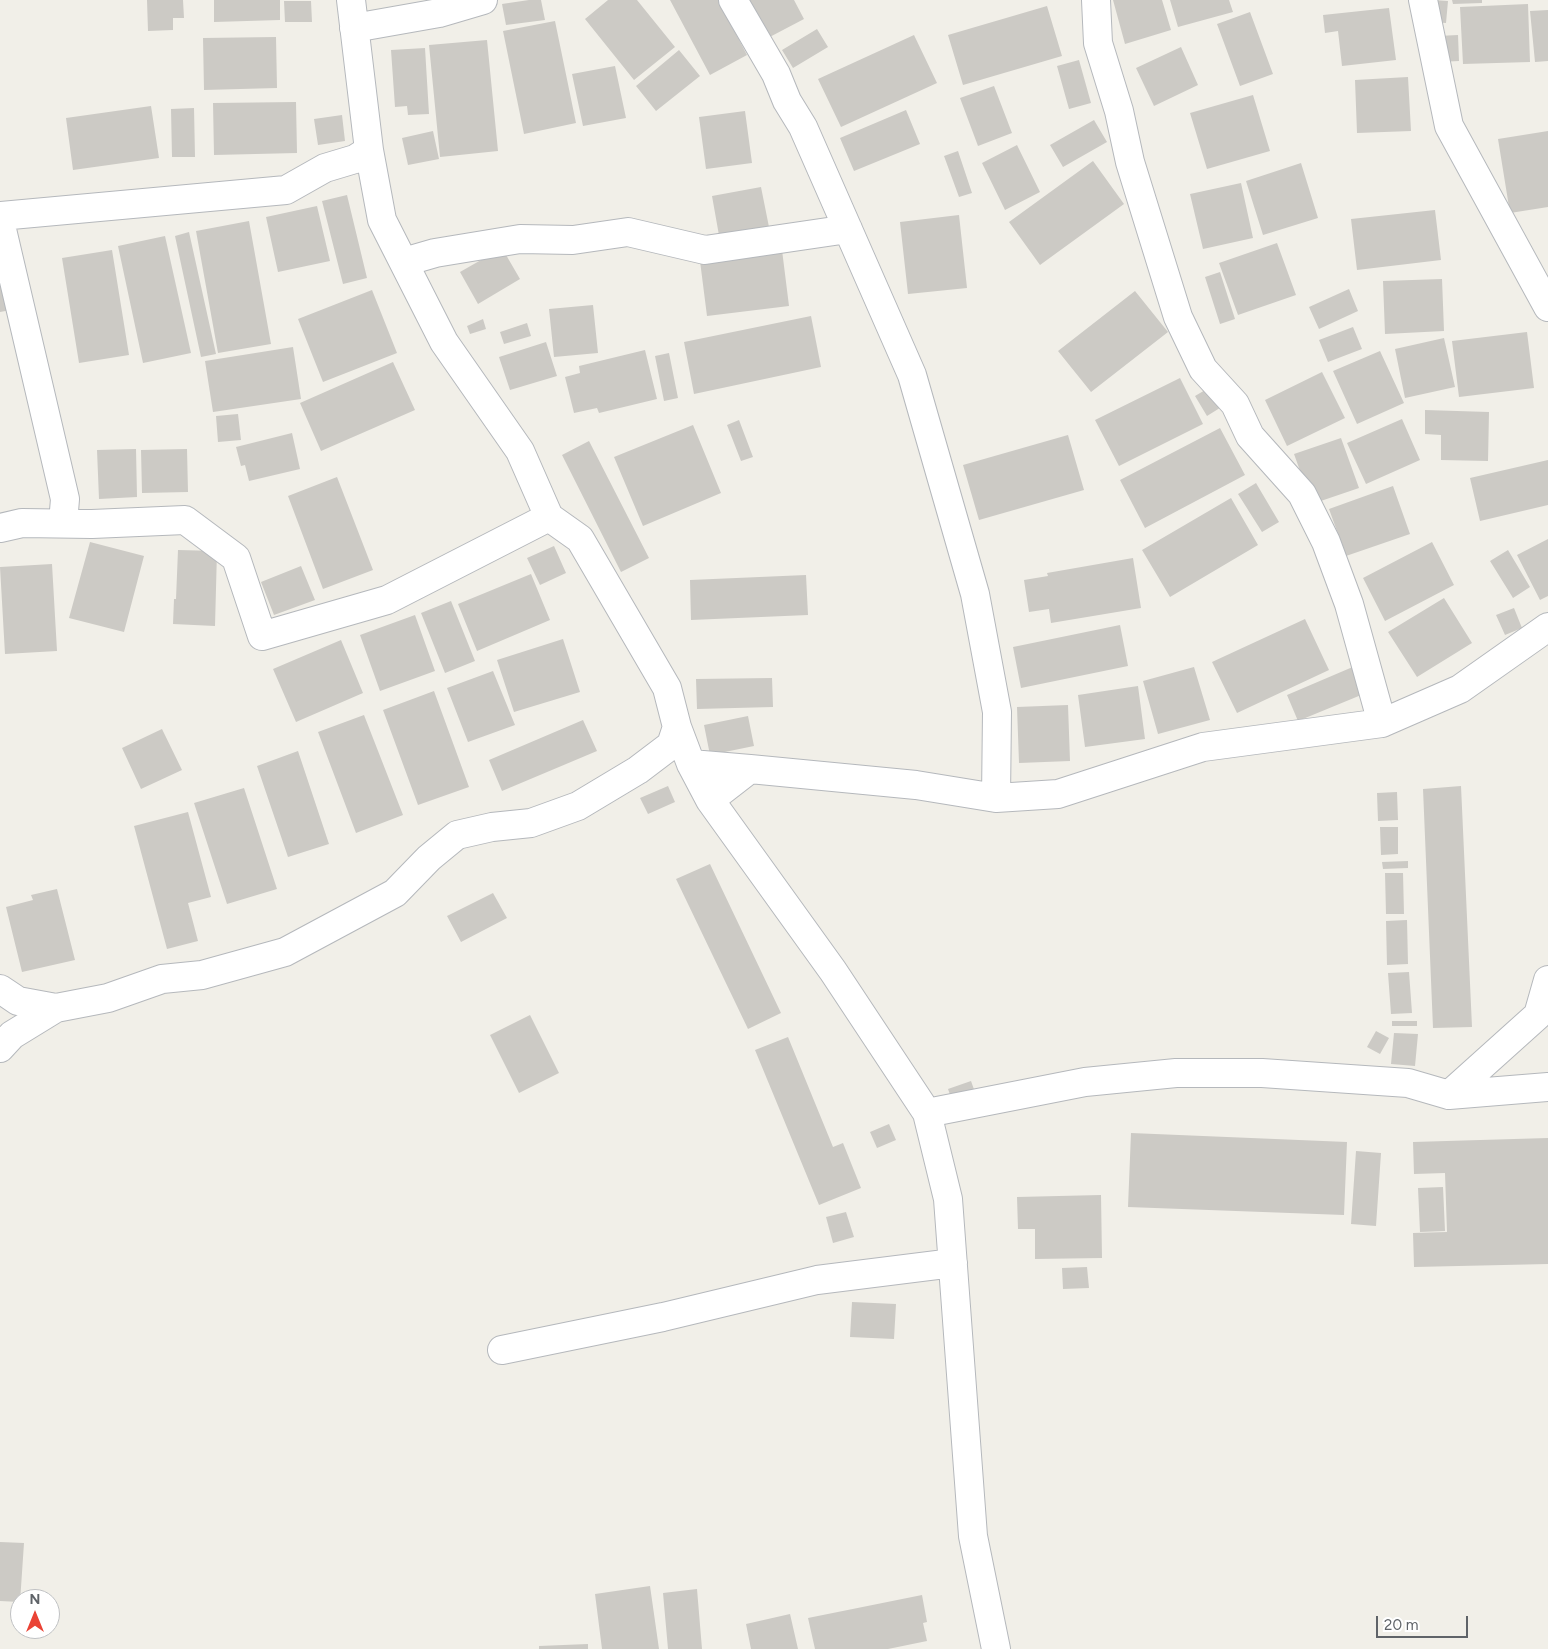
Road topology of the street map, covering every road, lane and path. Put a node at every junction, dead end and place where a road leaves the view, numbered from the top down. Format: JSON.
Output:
{"nodes":[{"id":1,"x":351,"y":0,"type":"edge"},
{"id":2,"x":483,"y":0,"type":"edge"},
{"id":3,"x":733,"y":0,"type":"edge"},
{"id":4,"x":1096,"y":0,"type":"edge"},
{"id":5,"x":1423,"y":0,"type":"edge"},
{"id":6,"x":354,"y":28,"type":"junction"},
{"id":7,"x":368,"y":150,"type":"junction"},
{"id":8,"x":0,"y":216,"type":"edge"},
{"id":9,"x":0,"y":221,"type":"edge"},
{"id":10,"x":848,"y":229,"type":"junction"},
{"id":11,"x":404,"y":262,"type":"junction"},
{"id":12,"x":1548,"y":307,"type":"edge"},
{"id":13,"x":549,"y":517,"type":"junction"},
{"id":14,"x":62,"y":523,"type":"junction"},
{"id":15,"x":0,"y":528,"type":"edge"},
{"id":16,"x":1548,"y":628,"type":"edge"},
{"id":17,"x":1382,"y":723,"type":"junction"},
{"id":18,"x":677,"y":727,"type":"junction"},
{"id":19,"x":691,"y":764,"type":"junction"},
{"id":20,"x":750,"y":769,"type":"junction"},
{"id":21,"x":996,"y":798,"type":"junction"},
{"id":22,"x":710,"y":800,"type":"junction"},
{"id":23,"x":1548,"y":980,"type":"edge"},
{"id":24,"x":0,"y":989,"type":"edge"},
{"id":25,"x":56,"y":1008,"type":"junction"},
{"id":26,"x":0,"y":1048,"type":"edge"},
{"id":27,"x":1548,"y":1087,"type":"edge"},
{"id":28,"x":1449,"y":1095,"type":"junction"},
{"id":29,"x":927,"y":1113,"type":"junction"},
{"id":30,"x":953,"y":1263,"type":"junction"},
{"id":31,"x":502,"y":1350,"type":"dead end"},
{"id":32,"x":996,"y":1649,"type":"edge"}],
"edges":[{"from":1,"to":6,"type":"street"},
{"from":2,"to":6,"type":"street"},
{"from":3,"to":10,"type":"street"},
{"from":4,"to":17,"type":"street"},
{"from":5,"to":12,"type":"street"},
{"from":6,"to":7,"type":"street"},
{"from":7,"to":8,"type":"street"},
{"from":7,"to":11,"type":"street"},
{"from":9,"to":14,"type":"street"},
{"from":10,"to":11,"type":"street"},
{"from":10,"to":21,"type":"street"},
{"from":11,"to":13,"type":"street"},
{"from":13,"to":14,"type":"street"},
{"from":13,"to":18,"type":"street"},
{"from":14,"to":15,"type":"street"},
{"from":16,"to":17,"type":"street"},
{"from":17,"to":21,"type":"street"},
{"from":18,"to":19,"type":"street"},
{"from":18,"to":25,"type":"street"},
{"from":19,"to":20,"type":"street"},
{"from":19,"to":22,"type":"street"},
{"from":20,"to":21,"type":"street"},
{"from":20,"to":22,"type":"street"},
{"from":22,"to":29,"type":"street"},
{"from":23,"to":28,"type":"street"},
{"from":24,"to":25,"type":"street"},
{"from":25,"to":26,"type":"street"},
{"from":27,"to":28,"type":"street"},
{"from":28,"to":29,"type":"street"},
{"from":29,"to":30,"type":"street"},
{"from":30,"to":31,"type":"street"},
{"from":30,"to":32,"type":"street"}]}
